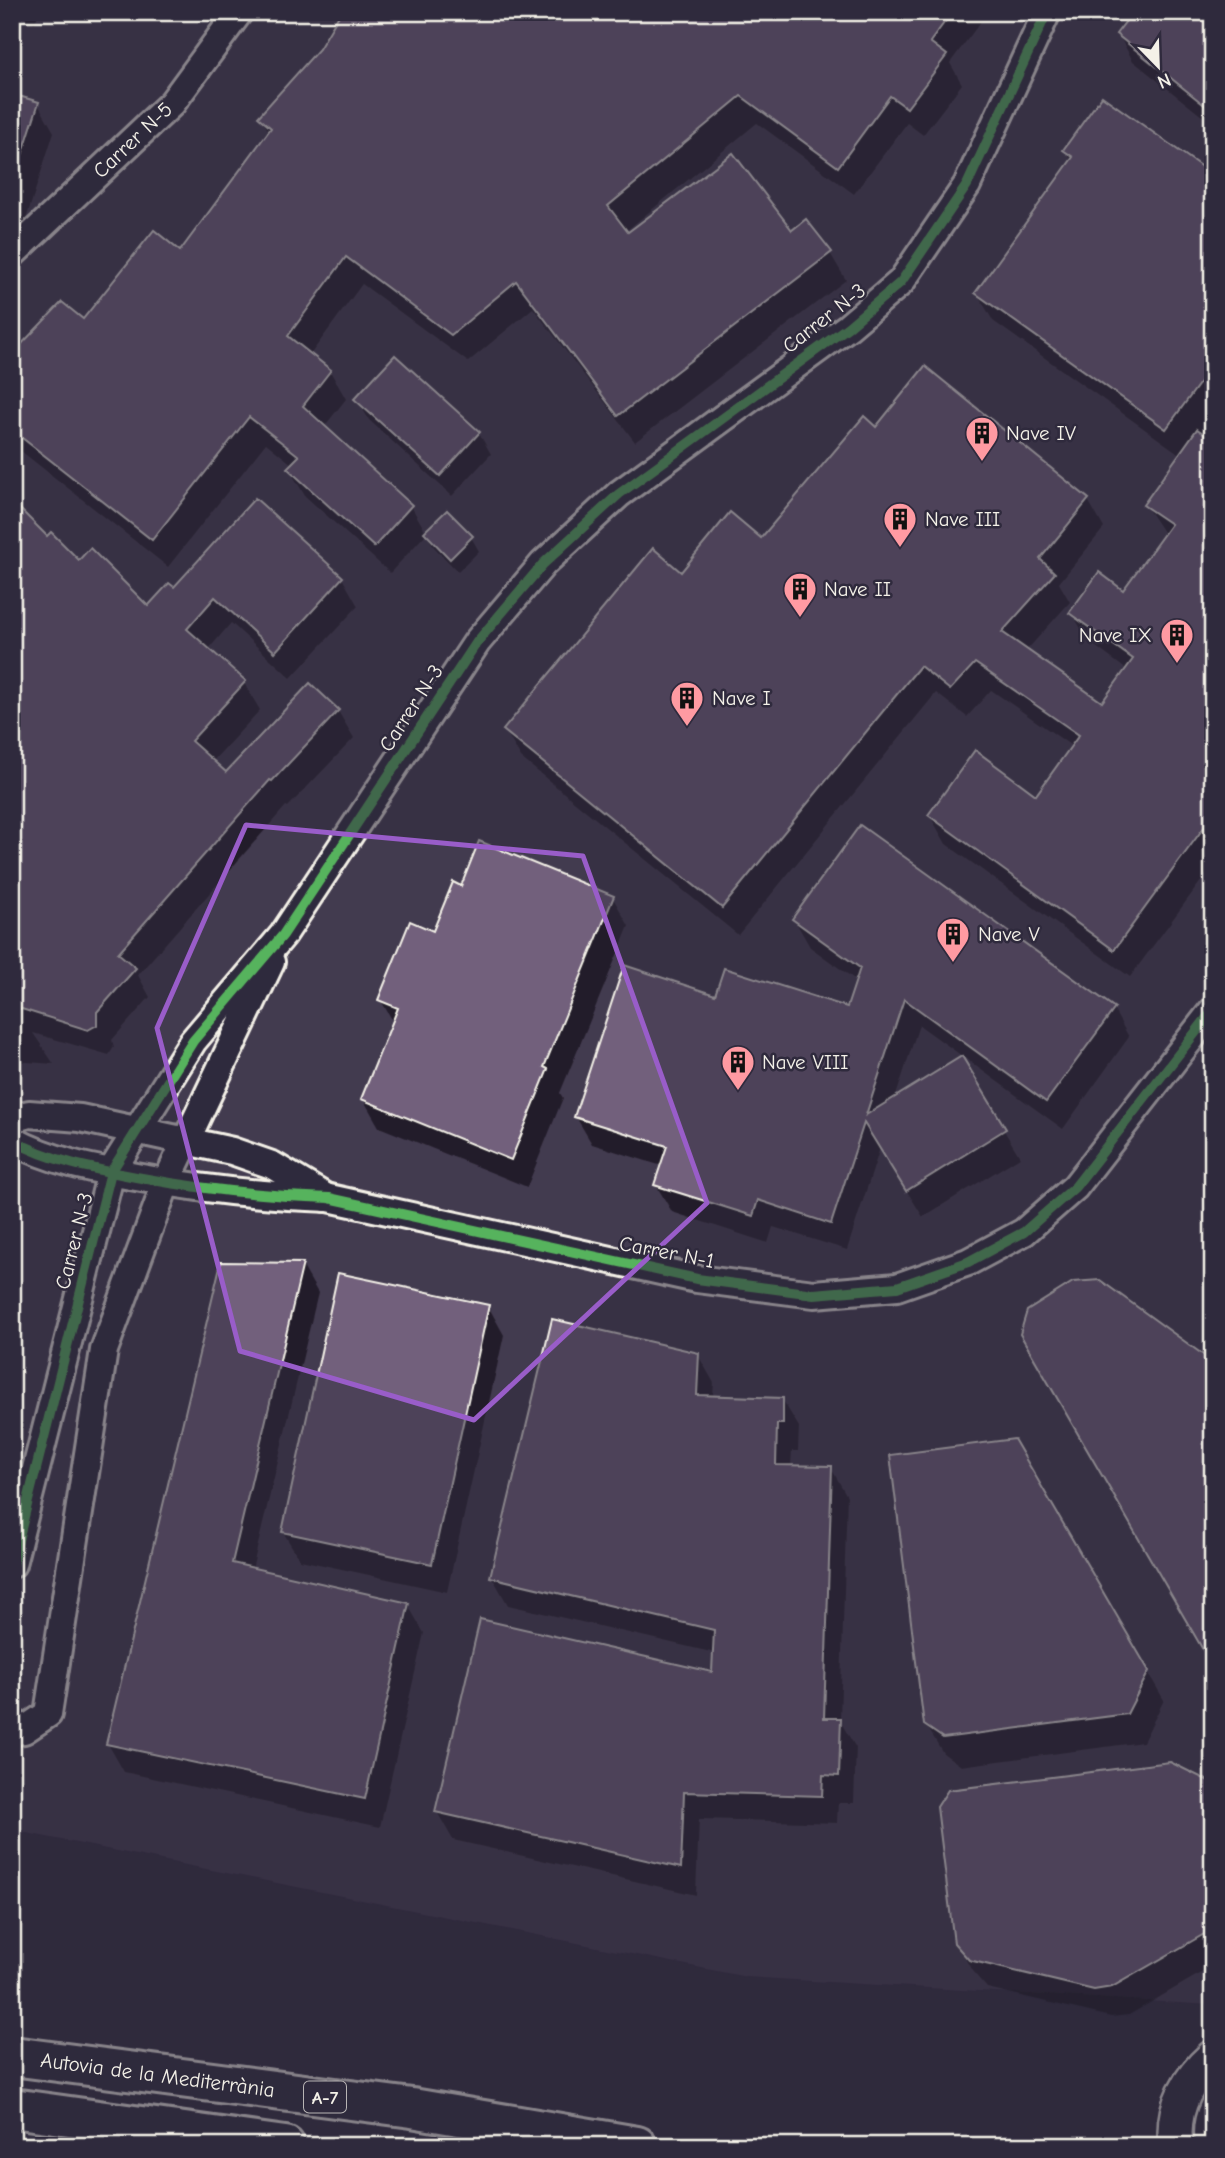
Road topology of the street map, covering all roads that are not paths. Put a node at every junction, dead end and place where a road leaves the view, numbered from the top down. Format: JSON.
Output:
{"nodes":[{"id":1,"x":239,"y":12,"type":"edge"},
{"id":2,"x":1047,"y":12,"type":"edge"},
{"id":3,"x":12,"y":254,"type":"edge"},
{"id":4,"x":283,"y":934,"type":"junction"},
{"id":5,"x":1213,"y":1010,"type":"edge"},
{"id":6,"x":12,"y":1119,"type":"edge"},
{"id":7,"x":137,"y":1130,"type":"junction"},
{"id":8,"x":12,"y":1140,"type":"edge"},
{"id":9,"x":187,"y":1141,"type":"junction"},
{"id":10,"x":111,"y":1172,"type":"junction"},
{"id":11,"x":166,"y":1183,"type":"junction"},
{"id":12,"x":329,"y":1199,"type":"junction"},
{"id":13,"x":12,"y":1564,"type":"edge"},
{"id":14,"x":12,"y":1732,"type":"edge"},
{"id":15,"x":12,"y":2056,"type":"edge"},
{"id":16,"x":1213,"y":2057,"type":"edge"},
{"id":17,"x":12,"y":2108,"type":"edge"},
{"id":18,"x":285,"y":2146,"type":"edge"},
{"id":19,"x":637,"y":2146,"type":"edge"},
{"id":20,"x":1176,"y":2146,"type":"edge"}],
"edges":[{"from":1,"to":3,"type":"street","name":"Carrer N-5"},
{"from":2,"to":4,"type":"street","name":"Carrer N-3"},
{"from":4,"to":7,"type":"street","name":"Carrer N-3"},
{"from":4,"to":9,"type":"street","name":"Carrer N-3"},
{"from":5,"to":12,"type":"street","name":"Carrer N-1"},
{"from":6,"to":7,"type":"street","name":"Carrer N-1"},
{"from":7,"to":9,"type":"street","name":"Carrer N-1"},
{"from":7,"to":10,"type":"street","name":"Carrer N-3"},
{"from":8,"to":10,"type":"street","name":"Carrer N-1"},
{"from":9,"to":11,"type":"street","name":"Carrer N-3"},
{"from":9,"to":12,"type":"street","name":"Carrer N-1"},
{"from":10,"to":11,"type":"street","name":"Carrer N-1"},
{"from":10,"to":13,"type":"street","name":"Carrer N-3"},
{"from":11,"to":12,"type":"street","name":"Carrer N-1"},
{"from":11,"to":14,"type":"street","name":"Carrer N-3"},
{"from":15,"to":19,"type":"highway","name":"Autovia de la Mediterrània","number":"A-7"},
{"from":16,"to":20,"type":"street"},
{"from":17,"to":18,"type":"highway"}]}
